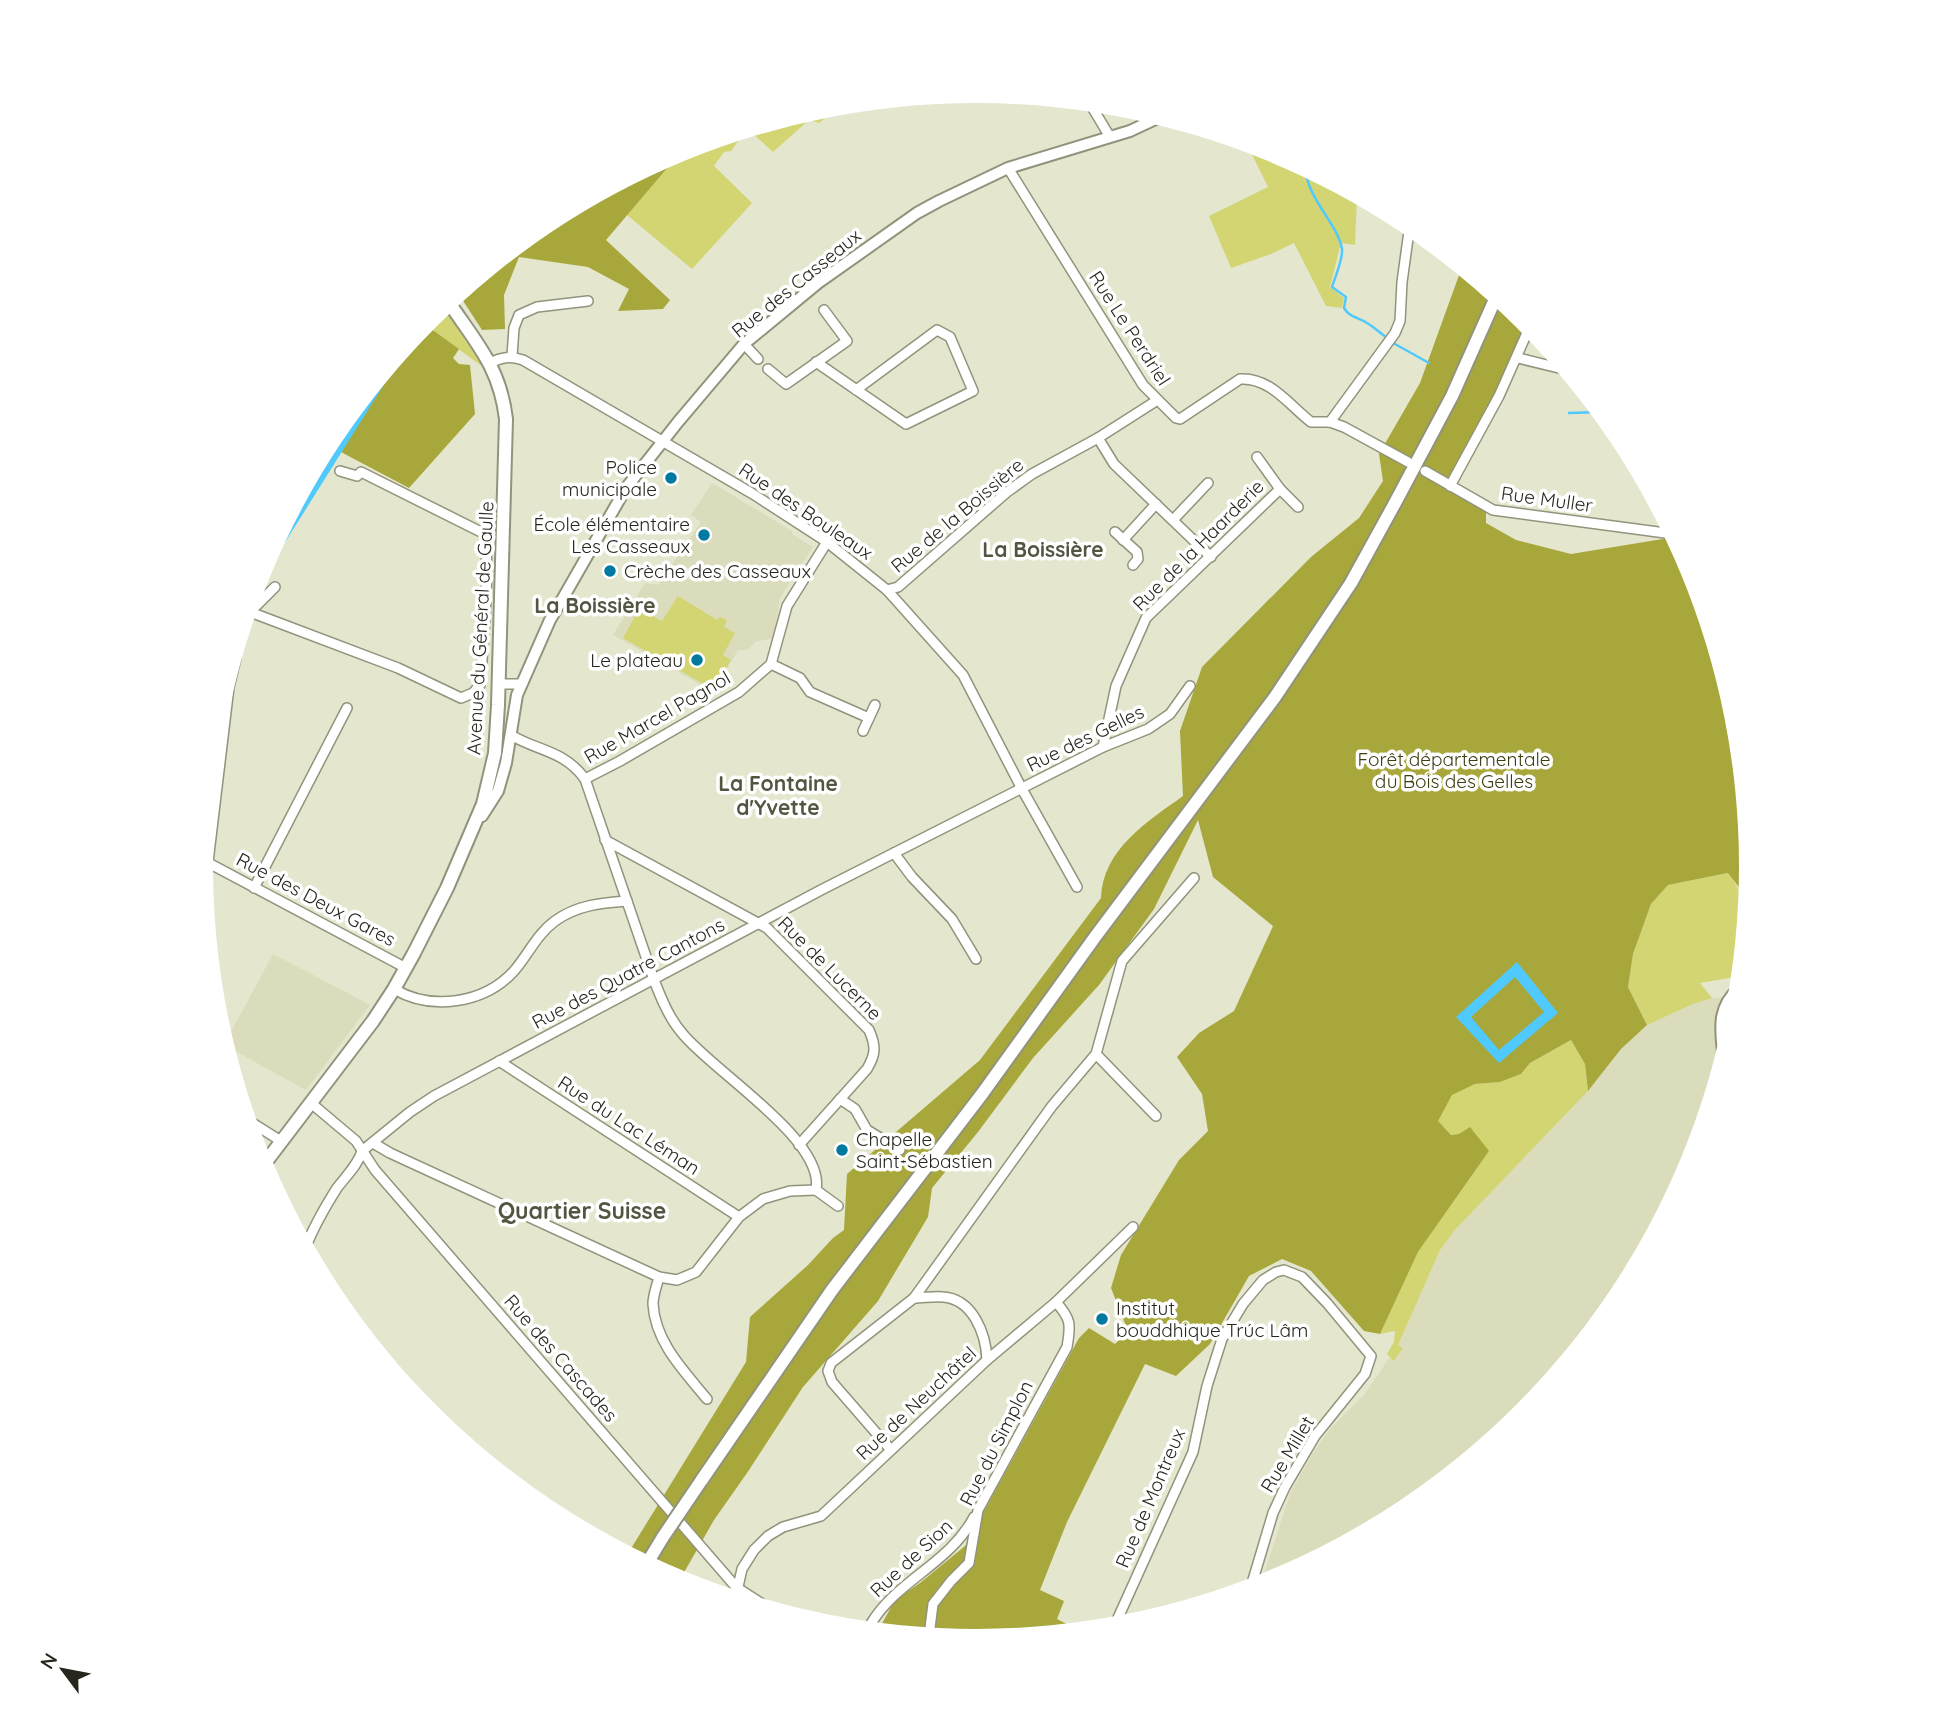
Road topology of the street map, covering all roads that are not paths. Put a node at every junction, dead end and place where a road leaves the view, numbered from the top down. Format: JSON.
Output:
{"nodes":[{"id":1,"x":1096,"y":113,"type":"edge"},
{"id":2,"x":1147,"y":123,"type":"edge"},
{"id":3,"x":1110,"y":138,"type":"junction"},
{"id":4,"x":1008,"y":168,"type":"junction"},
{"id":5,"x":1408,"y":238,"type":"edge"},
{"id":6,"x":588,"y":300,"type":"dead end"},
{"id":7,"x":1492,"y":305,"type":"edge"},
{"id":8,"x":455,"y":310,"type":"edge"},
{"id":9,"x":824,"y":310,"type":"dead end"},
{"id":10,"x":1526,"y":338,"type":"edge"},
{"id":11,"x":744,"y":344,"type":"junction"},
{"id":12,"x":512,"y":356,"type":"junction"},
{"id":13,"x":1518,"y":358,"type":"junction"},
{"id":14,"x":758,"y":359,"type":"dead end"},
{"id":15,"x":816,"y":362,"type":"junction"},
{"id":16,"x":491,"y":363,"type":"junction"},
{"id":17,"x":1553,"y":367,"type":"edge"},
{"id":18,"x":768,"y":369,"type":"dead end"},
{"id":19,"x":856,"y":390,"type":"junction"},
{"id":20,"x":1156,"y":401,"type":"junction"},
{"id":21,"x":1330,"y":422,"type":"junction"},
{"id":22,"x":1098,"y":438,"type":"junction"},
{"id":23,"x":664,"y":440,"type":"junction"},
{"id":24,"x":1257,"y":457,"type":"dead end"},
{"id":25,"x":1408,"y":462,"type":"dead end"},
{"id":26,"x":340,"y":471,"type":"dead end"},
{"id":27,"x":1425,"y":471,"type":"dead end"},
{"id":28,"x":1208,"y":483,"type":"dead end"},
{"id":29,"x":1450,"y":486,"type":"junction"},
{"id":30,"x":1280,"y":489,"type":"junction"},
{"id":31,"x":1156,"y":504,"type":"junction"},
{"id":32,"x":1298,"y":507,"type":"dead end"},
{"id":33,"x":1173,"y":520,"type":"junction"},
{"id":34,"x":1115,"y":532,"type":"dead end"},
{"id":35,"x":1663,"y":533,"type":"edge"},
{"id":36,"x":1123,"y":540,"type":"junction"},
{"id":37,"x":827,"y":542,"type":"junction"},
{"id":38,"x":1211,"y":556,"type":"junction"},
{"id":39,"x":1133,"y":565,"type":"dead end"},
{"id":40,"x":487,"y":569,"type":"junction"},
{"id":41,"x":502,"y":569,"type":"junction"},
{"id":42,"x":275,"y":587,"type":"dead end"},
{"id":43,"x":887,"y":590,"type":"junction"},
{"id":44,"x":261,"y":601,"type":"edge"},
{"id":45,"x":256,"y":613,"type":"edge"},
{"id":46,"x":771,"y":664,"type":"junction"},
{"id":47,"x":499,"y":684,"type":"junction"},
{"id":48,"x":522,"y":684,"type":"junction"},
{"id":49,"x":1190,"y":686,"type":"dead end"},
{"id":50,"x":498,"y":705,"type":"junction"},
{"id":51,"x":875,"y":705,"type":"dead end"},
{"id":52,"x":514,"y":706,"type":"junction"},
{"id":53,"x":347,"y":708,"type":"dead end"},
{"id":54,"x":869,"y":718,"type":"junction"},
{"id":55,"x":863,"y":732,"type":"dead end"},
{"id":56,"x":511,"y":735,"type":"junction"},
{"id":57,"x":1103,"y":747,"type":"junction"},
{"id":58,"x":585,"y":779,"type":"junction"},
{"id":59,"x":1022,"y":789,"type":"junction"},
{"id":60,"x":476,"y":825,"type":"junction"},
{"id":61,"x":605,"y":841,"type":"junction"},
{"id":62,"x":894,"y":853,"type":"junction"},
{"id":63,"x":213,"y":865,"type":"edge"},
{"id":64,"x":1194,"y":878,"type":"dead end"},
{"id":65,"x":1077,"y":887,"type":"dead end"},
{"id":66,"x":254,"y":888,"type":"junction"},
{"id":67,"x":627,"y":901,"type":"junction"},
{"id":68,"x":759,"y":923,"type":"junction"},
{"id":69,"x":976,"y":960,"type":"dead end"},
{"id":70,"x":406,"y":968,"type":"junction"},
{"id":71,"x":654,"y":980,"type":"junction"},
{"id":72,"x":394,"y":989,"type":"junction"},
{"id":73,"x":1727,"y":1003,"type":"edge"},
{"id":74,"x":1721,"y":1030,"type":"edge"},
{"id":75,"x":1096,"y":1054,"type":"junction"},
{"id":76,"x":499,"y":1061,"type":"junction"},
{"id":77,"x":840,"y":1099,"type":"junction"},
{"id":78,"x":311,"y":1104,"type":"junction"},
{"id":79,"x":1156,"y":1116,"type":"dead end"},
{"id":80,"x":259,"y":1127,"type":"edge"},
{"id":81,"x":281,"y":1141,"type":"junction"},
{"id":82,"x":373,"y":1143,"type":"junction"},
{"id":83,"x":799,"y":1145,"type":"junction"},
{"id":84,"x":900,"y":1150,"type":"dead end"},
{"id":85,"x":362,"y":1151,"type":"junction"},
{"id":86,"x":270,"y":1156,"type":"edge"},
{"id":87,"x":816,"y":1190,"type":"junction"},
{"id":88,"x":838,"y":1206,"type":"dead end"},
{"id":89,"x":739,"y":1217,"type":"junction"},
{"id":90,"x":1133,"y":1227,"type":"dead end"},
{"id":91,"x":310,"y":1239,"type":"edge"},
{"id":92,"x":659,"y":1277,"type":"junction"},
{"id":93,"x":915,"y":1298,"type":"junction"},
{"id":94,"x":1056,"y":1302,"type":"junction"},
{"id":95,"x":1365,"y":1349,"type":"joint"},
{"id":96,"x":988,"y":1360,"type":"junction"},
{"id":97,"x":707,"y":1399,"type":"dead end"},
{"id":98,"x":891,"y":1450,"type":"junction"},
{"id":99,"x":978,"y":1510,"type":"junction"},
{"id":100,"x":651,"y":1557,"type":"edge"},
{"id":101,"x":1254,"y":1577,"type":"edge"},
{"id":102,"x":736,"y":1587,"type":"junction"},
{"id":103,"x":736,"y":1591,"type":"edge"},
{"id":104,"x":747,"y":1594,"type":"edge"},
{"id":105,"x":1119,"y":1616,"type":"edge"},
{"id":106,"x":872,"y":1622,"type":"edge"},
{"id":107,"x":930,"y":1628,"type":"edge"}],
"edges":[{"from":1,"to":3,"type":"street"},
{"from":2,"to":3,"type":"street","name":"Rue des Casseaux"},
{"from":3,"to":4,"type":"street","name":"Rue des Casseaux"},
{"from":4,"to":11,"type":"street","name":"Rue des Casseaux"},
{"from":4,"to":20,"type":"street","name":"Rue Le Perdriel"},
{"from":5,"to":21,"type":"street"},
{"from":6,"to":12,"type":"street"},
{"from":7,"to":100,"type":"main road","bridge":true},
{"from":8,"to":16,"type":"main road","name":"Avenue du Général de Gaulle"},
{"from":9,"to":15,"type":"street"},
{"from":10,"to":13,"type":"street"},
{"from":11,"to":14,"type":"street"},
{"from":11,"to":23,"type":"street","name":"Rue des Casseaux"},
{"from":12,"to":16,"type":"street"},
{"from":12,"to":23,"type":"street","name":"Rue des Bouleaux"},
{"from":13,"to":17,"type":"street"},
{"from":13,"to":29,"type":"street"},
{"from":15,"to":18,"type":"street"},
{"from":15,"to":19,"type":"street"},
{"from":16,"to":41,"type":"main road","name":"Avenue du Général de Gaulle"},
{"from":19,"to":19,"type":"street"},
{"from":20,"to":21,"type":"street","name":"Rue Le Perdriel"},
{"from":20,"to":22,"type":"street","name":"Rue de la Boissière"},
{"from":21,"to":25,"type":"street"},
{"from":22,"to":31,"type":"street"},
{"from":22,"to":43,"type":"street","name":"Rue de la Boissière"},
{"from":23,"to":37,"type":"street","name":"Rue des Bouleaux"},
{"from":23,"to":48,"type":"street","name":"Rue des Casseaux"},
{"from":24,"to":30,"type":"street","name":"Rue de la Haarderie"},
{"from":26,"to":40,"type":"street"},
{"from":27,"to":29,"type":"street","name":"Rue Muller"},
{"from":28,"to":33,"type":"street"},
{"from":29,"to":35,"type":"street","name":"Rue Muller"},
{"from":30,"to":32,"type":"street","name":"Rue de la Haarderie"},
{"from":30,"to":38,"type":"street","name":"Rue de la Haarderie"},
{"from":31,"to":33,"type":"street"},
{"from":31,"to":36,"type":"street"},
{"from":33,"to":38,"type":"street"},
{"from":34,"to":36,"type":"street"},
{"from":36,"to":39,"type":"street"},
{"from":37,"to":43,"type":"street","name":"Rue des Bouleaux"},
{"from":37,"to":46,"type":"street"},
{"from":38,"to":57,"type":"street","name":"Rue de la Haarderie"},
{"from":40,"to":41,"type":"street"},
{"from":40,"to":45,"type":"street"},
{"from":41,"to":47,"type":"main road","name":"Avenue du Général de Gaulle"},
{"from":42,"to":44,"type":"street"},
{"from":43,"to":59,"type":"street","name":"Rue des Bouleaux"},
{"from":46,"to":54,"type":"street"},
{"from":46,"to":58,"type":"street","name":"Rue Marcel Pagnol"},
{"from":47,"to":48,"type":"street"},
{"from":47,"to":50,"type":"main road","name":"Avenue du Général de Gaulle"},
{"from":48,"to":52,"type":"street","name":"Rue des Casseaux"},
{"from":49,"to":57,"type":"street","name":"Rue des Gelles"},
{"from":50,"to":52,"type":"street"},
{"from":50,"to":60,"type":"main road","name":"Avenue du Général de Gaulle"},
{"from":51,"to":54,"type":"street"},
{"from":52,"to":56,"type":"street","name":"Rue des Casseaux"},
{"from":53,"to":66,"type":"street"},
{"from":54,"to":55,"type":"street"},
{"from":56,"to":58,"type":"street"},
{"from":56,"to":60,"type":"street","name":"Rue des Casseaux"},
{"from":57,"to":59,"type":"street","name":"Rue des Gelles"},
{"from":58,"to":61,"type":"street"},
{"from":59,"to":62,"type":"street","name":"Rue des Quatre Cantons"},
{"from":59,"to":65,"type":"street","name":"Rue des Bouleaux"},
{"from":60,"to":70,"type":"main road","name":"Avenue du Général de Gaulle"},
{"from":61,"to":67,"type":"street"},
{"from":61,"to":68,"type":"street","name":"Rue de Lucerne"},
{"from":62,"to":68,"type":"street","name":"Rue des Quatre Cantons"},
{"from":62,"to":69,"type":"street"},
{"from":63,"to":66,"type":"street","name":"Rue des Deux Gares"},
{"from":64,"to":75,"type":"street"},
{"from":66,"to":70,"type":"street","name":"Rue des Deux Gares"},
{"from":67,"to":71,"type":"street"},
{"from":67,"to":72,"type":"street"},
{"from":68,"to":71,"type":"street","name":"Rue des Quatre Cantons"},
{"from":68,"to":77,"type":"street","name":"Rue de Lucerne"},
{"from":70,"to":72,"type":"main road","name":"Avenue du Général de Gaulle"},
{"from":71,"to":76,"type":"street","name":"Rue des Quatre Cantons"},
{"from":71,"to":83,"type":"street"},
{"from":72,"to":78,"type":"main road","name":"Avenue du Général de Gaulle"},
{"from":73,"to":74,"type":"street"},
{"from":75,"to":79,"type":"street"},
{"from":75,"to":93,"type":"street"},
{"from":76,"to":82,"type":"street","name":"Rue des Quatre Cantons"},
{"from":76,"to":89,"type":"street","name":"Rue du Lac Léman"},
{"from":77,"to":83,"type":"street","name":"Rue de Lucerne"},
{"from":77,"to":84,"type":"street"},
{"from":78,"to":81,"type":"main road","name":"Avenue du Général de Gaulle"},
{"from":78,"to":85,"type":"street","name":"Rue des Cascades"},
{"from":80,"to":81,"type":"street"},
{"from":81,"to":86,"type":"main road","name":"Avenue du Général de Gaulle"},
{"from":82,"to":85,"type":"street","name":"Rue des Quatre Cantons"},
{"from":82,"to":92,"type":"street"},
{"from":83,"to":87,"type":"street"},
{"from":85,"to":91,"type":"street","name":"Rue des Quatre Cantons"},
{"from":85,"to":102,"type":"street","name":"Rue des Cascades"},
{"from":87,"to":88,"type":"street"},
{"from":87,"to":89,"type":"street"},
{"from":89,"to":92,"type":"street"},
{"from":90,"to":94,"type":"street","name":"Rue de Neuchâtel"},
{"from":92,"to":97,"type":"street"},
{"from":93,"to":96,"type":"street"},
{"from":93,"to":98,"type":"street"},
{"from":94,"to":96,"type":"street","name":"Rue de Neuchâtel"},
{"from":94,"to":99,"type":"street","name":"Rue du Simplon"},
{"from":95,"to":101,"type":"street","name":"Rue Millet"},
{"from":95,"to":105,"type":"street","name":"Rue de Montreux"},
{"from":96,"to":98,"type":"street","name":"Rue de Neuchâtel"},
{"from":98,"to":102,"type":"street","name":"Rue de Neuchâtel"},
{"from":99,"to":106,"type":"street","name":"Rue de Sion"},
{"from":99,"to":107,"type":"street","name":"Rue du Simplon"},
{"from":102,"to":103,"type":"street","name":"Rue de Neuchâtel"},
{"from":102,"to":104,"type":"street","name":"Rue des Cascades"}]}
